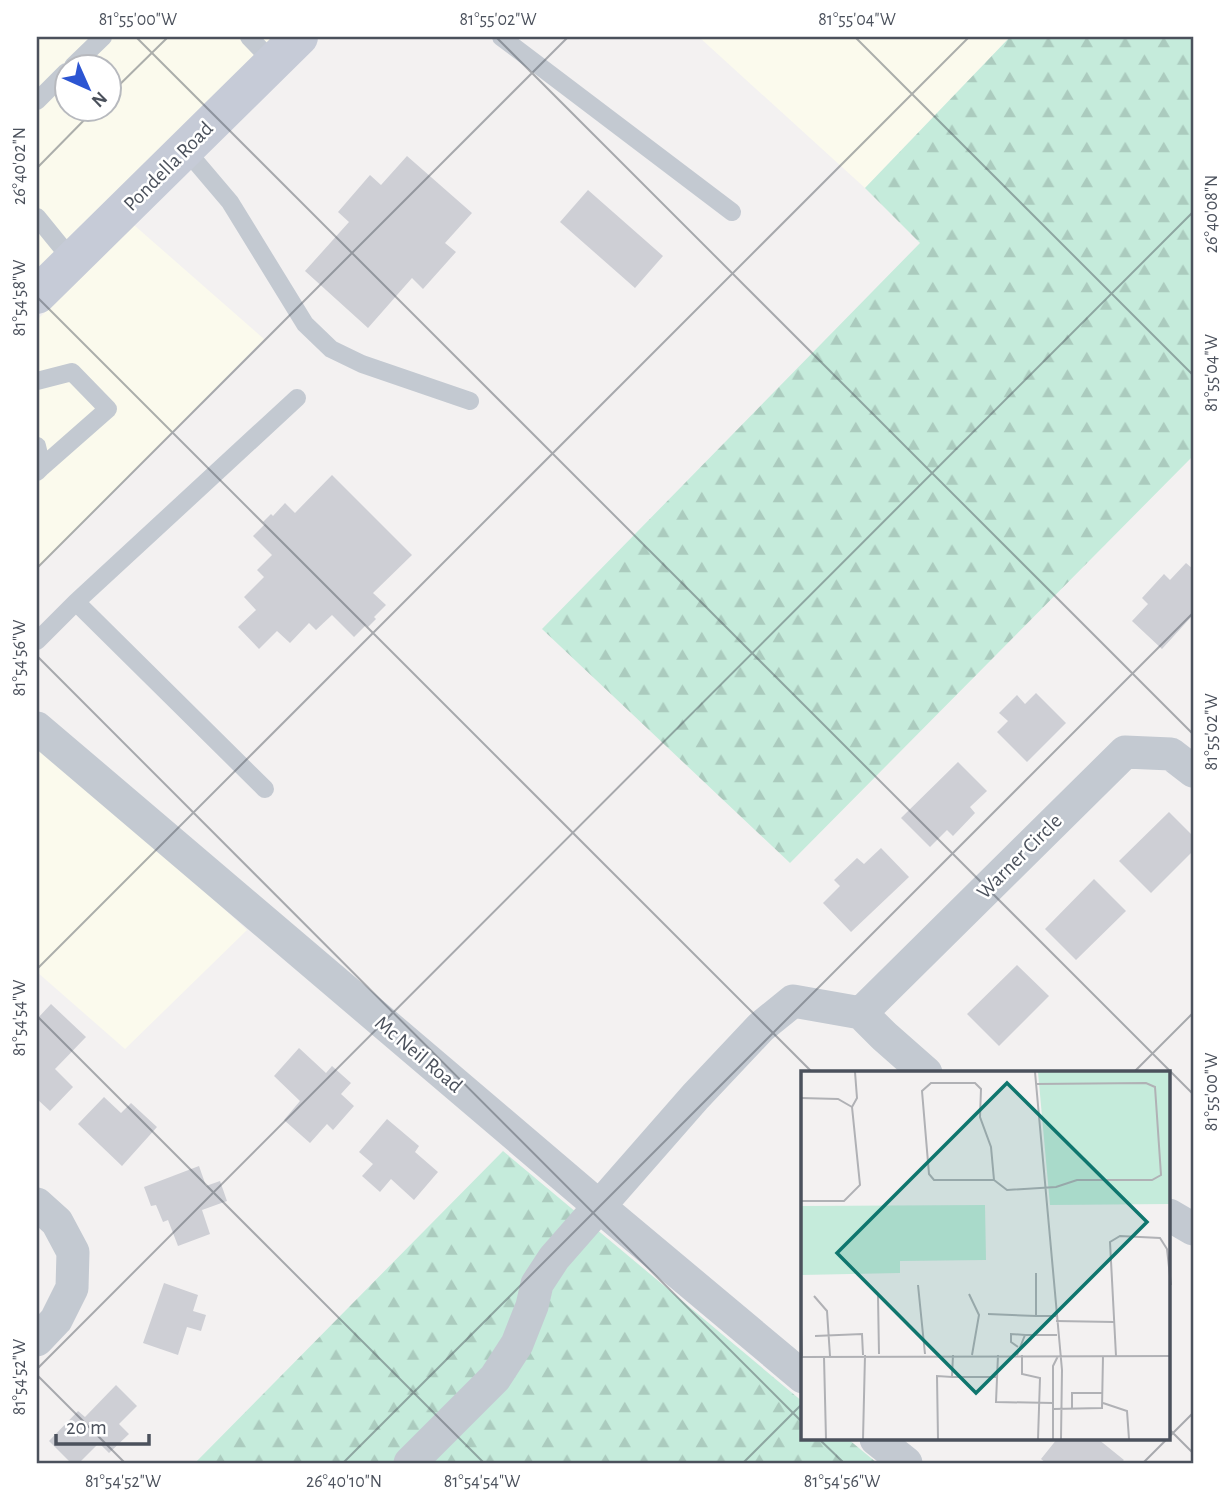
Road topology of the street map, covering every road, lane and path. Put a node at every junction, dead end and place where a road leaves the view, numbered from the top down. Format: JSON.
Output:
{"nodes":[{"id":1,"x":103,"y":37,"type":"edge"},
{"id":2,"x":501,"y":37,"type":"edge"},
{"id":3,"x":273,"y":45,"type":"edge"},
{"id":4,"x":87,"y":52,"type":"edge"},
{"id":5,"x":52,"y":86,"type":"edge"},
{"id":6,"x":37,"y":101,"type":"edge"},
{"id":7,"x":185,"y":149,"type":"junction"},
{"id":8,"x":732,"y":212,"type":"dead end"},
{"id":9,"x":37,"y":218,"type":"edge"},
{"id":10,"x":72,"y":260,"type":"junction"},
{"id":11,"x":37,"y":295,"type":"edge"},
{"id":12,"x":37,"y":381,"type":"edge"},
{"id":13,"x":297,"y":398,"type":"dead end"},
{"id":14,"x":470,"y":401,"type":"dead end"},
{"id":15,"x":37,"y":446,"type":"edge"},
{"id":16,"x":39,"y":469,"type":"edge"},
{"id":17,"x":76,"y":602,"type":"junction"},
{"id":18,"x":37,"y":641,"type":"edge"},
{"id":19,"x":37,"y":728,"type":"edge"},
{"id":20,"x":1193,"y":771,"type":"edge"},
{"id":21,"x":265,"y":789,"type":"dead end"},
{"id":22,"x":861,"y":1013,"type":"junction"},
{"id":23,"x":924,"y":1071,"type":"edge"},
{"id":24,"x":37,"y":1204,"type":"edge"},
{"id":25,"x":600,"y":1207,"type":"junction"},
{"id":26,"x":1170,"y":1216,"type":"edge"},
{"id":27,"x":1193,"y":1229,"type":"edge"},
{"id":28,"x":37,"y":1340,"type":"edge"},
{"id":29,"x":801,"y":1375,"type":"edge"},
{"id":30,"x":877,"y":1440,"type":"edge"},
{"id":31,"x":410,"y":1463,"type":"edge"},
{"id":32,"x":906,"y":1463,"type":"edge"}],
"edges":[{"from":1,"to":4,"type":"lane"},
{"from":2,"to":8,"type":"lane"},
{"from":3,"to":7,"type":"main road","name":"Pondella Road"},
{"from":5,"to":6,"type":"lane"},
{"from":7,"to":10,"type":"main road","name":"Pondella Road"},
{"from":7,"to":14,"type":"lane"},
{"from":9,"to":10,"type":"lane"},
{"from":10,"to":11,"type":"main road","name":"Pondella Road"},
{"from":12,"to":16,"type":"lane"},
{"from":13,"to":17,"type":"lane"},
{"from":15,"to":16,"type":"lane"},
{"from":17,"to":18,"type":"lane"},
{"from":17,"to":21,"type":"lane"},
{"from":19,"to":25,"type":"street","name":"Mc Neil Road"},
{"from":20,"to":22,"type":"street","name":"Warner Circle"},
{"from":22,"to":23,"type":"street"},
{"from":22,"to":25,"type":"street"},
{"from":24,"to":28,"type":"street"},
{"from":25,"to":29,"type":"street","name":"Mc Neil Road"},
{"from":25,"to":31,"type":"street"},
{"from":26,"to":27,"type":"street"},
{"from":30,"to":32,"type":"street"}]}
